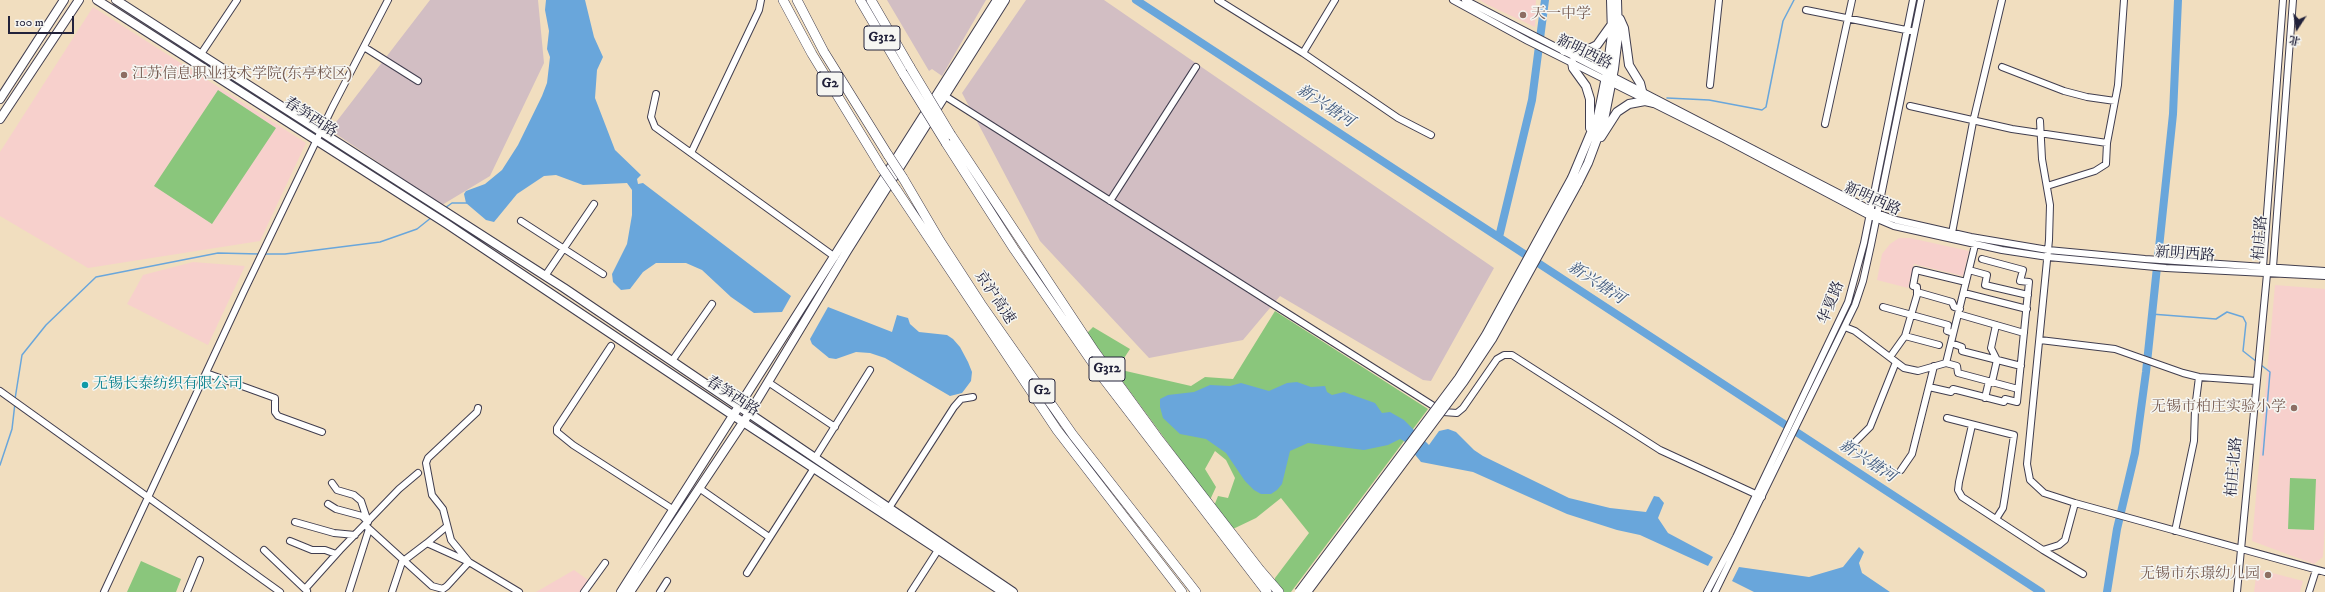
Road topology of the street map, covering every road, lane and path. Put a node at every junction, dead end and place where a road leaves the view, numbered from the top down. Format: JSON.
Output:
{"nodes":[{"id":1,"x":64,"y":0,"type":"edge"},
{"id":2,"x":79,"y":0,"type":"edge"},
{"id":3,"x":97,"y":0,"type":"edge"},
{"id":4,"x":116,"y":0,"type":"edge"},
{"id":5,"x":236,"y":0,"type":"edge"},
{"id":6,"x":388,"y":0,"type":"edge"},
{"id":7,"x":761,"y":0,"type":"edge"},
{"id":8,"x":783,"y":0,"type":"edge"},
{"id":9,"x":797,"y":0,"type":"edge"},
{"id":10,"x":860,"y":0,"type":"edge"},
{"id":11,"x":871,"y":0,"type":"edge"},
{"id":12,"x":997,"y":0,"type":"edge"},
{"id":13,"x":1005,"y":0,"type":"edge"},
{"id":14,"x":1218,"y":0,"type":"edge"},
{"id":15,"x":1335,"y":0,"type":"edge"},
{"id":16,"x":1453,"y":0,"type":"edge"},
{"id":17,"x":1465,"y":0,"type":"edge"},
{"id":18,"x":1611,"y":0,"type":"edge"},
{"id":19,"x":1617,"y":0,"type":"edge"},
{"id":20,"x":1719,"y":0,"type":"edge"},
{"id":21,"x":1852,"y":0,"type":"edge"},
{"id":22,"x":1914,"y":0,"type":"edge"},
{"id":23,"x":1921,"y":0,"type":"edge"},
{"id":24,"x":2002,"y":0,"type":"edge"},
{"id":25,"x":2124,"y":0,"type":"edge"},
{"id":26,"x":2283,"y":0,"type":"edge"},
{"id":27,"x":2293,"y":0,"type":"edge"},
{"id":28,"x":1806,"y":10,"type":"dead end"},
{"id":29,"x":1618,"y":14,"type":"junction"},
{"id":30,"x":1848,"y":18,"type":"junction"},
{"id":31,"x":1612,"y":24,"type":"junction"},
{"id":32,"x":1907,"y":30,"type":"junction"},
{"id":33,"x":1915,"y":32,"type":"junction"},
{"id":34,"x":1529,"y":37,"type":"junction"},
{"id":35,"x":364,"y":47,"type":"junction"},
{"id":36,"x":1564,"y":51,"type":"junction"},
{"id":37,"x":1303,"y":53,"type":"junction"},
{"id":38,"x":201,"y":54,"type":"junction"},
{"id":39,"x":1572,"y":62,"type":"junction"},
{"id":40,"x":1196,"y":67,"type":"dead end"},
{"id":41,"x":2002,"y":67,"type":"dead end"},
{"id":42,"x":1609,"y":77,"type":"junction"},
{"id":43,"x":418,"y":81,"type":"dead end"},
{"id":44,"x":1710,"y":85,"type":"dead end"},
{"id":45,"x":1642,"y":91,"type":"junction"},
{"id":46,"x":656,"y":94,"type":"dead end"},
{"id":47,"x":945,"y":96,"type":"junction"},
{"id":48,"x":0,"y":99,"type":"edge"},
{"id":49,"x":2115,"y":101,"type":"junction"},
{"id":50,"x":1654,"y":103,"type":"junction"},
{"id":51,"x":1910,"y":106,"type":"dead end"},
{"id":52,"x":0,"y":119,"type":"edge"},
{"id":53,"x":2040,"y":121,"type":"dead end"},
{"id":54,"x":1973,"y":122,"type":"junction"},
{"id":55,"x":1825,"y":124,"type":"dead end"},
{"id":56,"x":2041,"y":133,"type":"junction"},
{"id":57,"x":319,"y":135,"type":"junction"},
{"id":58,"x":1431,"y":135,"type":"dead end"},
{"id":59,"x":1598,"y":139,"type":"junction"},
{"id":60,"x":1588,"y":142,"type":"junction"},
{"id":61,"x":2108,"y":143,"type":"junction"},
{"id":62,"x":691,"y":153,"type":"junction"},
{"id":63,"x":1575,"y":180,"type":"junction"},
{"id":64,"x":2047,"y":186,"type":"junction"},
{"id":65,"x":1110,"y":201,"type":"junction"},
{"id":66,"x":594,"y":204,"type":"dead end"},
{"id":67,"x":1870,"y":208,"type":"junction"},
{"id":68,"x":1868,"y":215,"type":"junction"},
{"id":69,"x":1877,"y":216,"type":"junction"},
{"id":70,"x":521,"y":221,"type":"dead end"},
{"id":71,"x":1952,"y":233,"type":"junction"},
{"id":72,"x":1975,"y":245,"type":"junction"},
{"id":73,"x":563,"y":249,"type":"junction"},
{"id":74,"x":2048,"y":254,"type":"junction"},
{"id":75,"x":835,"y":257,"type":"junction"},
{"id":76,"x":1982,"y":259,"type":"dead end"},
{"id":77,"x":2146,"y":263,"type":"junction"},
{"id":78,"x":2263,"y":267,"type":"junction"},
{"id":79,"x":2273,"y":267,"type":"junction"},
{"id":80,"x":1970,"y":270,"type":"junction"},
{"id":81,"x":2325,"y":271,"type":"edge"},
{"id":82,"x":603,"y":274,"type":"dead end"},
{"id":83,"x":2267,"y":274,"type":"junction"},
{"id":84,"x":545,"y":276,"type":"junction"},
{"id":85,"x":2325,"y":276,"type":"edge"},
{"id":86,"x":1966,"y":282,"type":"junction"},
{"id":87,"x":1917,"y":292,"type":"junction"},
{"id":88,"x":1964,"y":293,"type":"junction"},
{"id":89,"x":2028,"y":295,"type":"junction"},
{"id":90,"x":583,"y":301,"type":"junction"},
{"id":91,"x":712,"y":304,"type":"dead end"},
{"id":92,"x":1883,"y":307,"type":"dead end"},
{"id":93,"x":2027,"y":308,"type":"junction"},
{"id":94,"x":577,"y":311,"type":"junction"},
{"id":95,"x":1959,"y":311,"type":"junction"},
{"id":96,"x":1996,"y":325,"type":"junction"},
{"id":97,"x":1845,"y":327,"type":"junction"},
{"id":98,"x":2024,"y":332,"type":"junction"},
{"id":99,"x":1954,"y":333,"type":"junction"},
{"id":100,"x":1905,"y":336,"type":"junction"},
{"id":101,"x":2040,"y":340,"type":"junction"},
{"id":102,"x":1951,"y":343,"type":"junction"},
{"id":103,"x":1938,"y":345,"type":"dead end"},
{"id":104,"x":611,"y":346,"type":"dead end"},
{"id":105,"x":1890,"y":357,"type":"junction"},
{"id":106,"x":1997,"y":360,"type":"junction"},
{"id":107,"x":672,"y":361,"type":"junction"},
{"id":108,"x":1896,"y":362,"type":"junction"},
{"id":109,"x":1946,"y":363,"type":"junction"},
{"id":110,"x":1934,"y":366,"type":"junction"},
{"id":111,"x":2020,"y":366,"type":"junction"},
{"id":112,"x":870,"y":370,"type":"dead end"},
{"id":113,"x":206,"y":373,"type":"junction"},
{"id":114,"x":2199,"y":377,"type":"junction"},
{"id":115,"x":1991,"y":381,"type":"junction"},
{"id":116,"x":768,"y":382,"type":"junction"},
{"id":117,"x":2256,"y":382,"type":"junction"},
{"id":118,"x":1929,"y":387,"type":"junction"},
{"id":119,"x":2018,"y":389,"type":"junction"},
{"id":120,"x":0,"y":391,"type":"edge"},
{"id":121,"x":973,"y":397,"type":"dead end"},
{"id":122,"x":1985,"y":398,"type":"junction"},
{"id":123,"x":740,"y":407,"type":"junction"},
{"id":124,"x":478,"y":408,"type":"dead end"},
{"id":125,"x":749,"y":413,"type":"junction"},
{"id":126,"x":734,"y":416,"type":"junction"},
{"id":127,"x":1947,"y":418,"type":"dead end"},
{"id":128,"x":743,"y":422,"type":"junction"},
{"id":129,"x":1972,"y":425,"type":"junction"},
{"id":130,"x":835,"y":427,"type":"junction"},
{"id":131,"x":322,"y":432,"type":"dead end"},
{"id":132,"x":1855,"y":442,"type":"dead end"},
{"id":133,"x":1784,"y":444,"type":"junction"},
{"id":134,"x":815,"y":458,"type":"junction"},
{"id":135,"x":814,"y":468,"type":"junction"},
{"id":136,"x":1902,"y":470,"type":"dead end"},
{"id":137,"x":418,"y":473,"type":"dead end"},
{"id":138,"x":332,"y":483,"type":"dead end"},
{"id":139,"x":699,"y":488,"type":"junction"},
{"id":140,"x":1759,"y":495,"type":"junction"},
{"id":141,"x":148,"y":498,"type":"junction"},
{"id":142,"x":2075,"y":503,"type":"junction"},
{"id":143,"x":328,"y":504,"type":"dead end"},
{"id":144,"x":890,"y":508,"type":"junction"},
{"id":145,"x":674,"y":510,"type":"junction"},
{"id":146,"x":1996,"y":519,"type":"junction"},
{"id":147,"x":295,"y":522,"type":"dead end"},
{"id":148,"x":368,"y":526,"type":"junction"},
{"id":149,"x":446,"y":527,"type":"junction"},
{"id":150,"x":2175,"y":531,"type":"junction"},
{"id":151,"x":355,"y":535,"type":"junction"},
{"id":152,"x":769,"y":537,"type":"junction"},
{"id":153,"x":290,"y":541,"type":"dead end"},
{"id":154,"x":427,"y":543,"type":"junction"},
{"id":155,"x":940,"y":547,"type":"junction"},
{"id":156,"x":2241,"y":548,"type":"junction"},
{"id":157,"x":264,"y":550,"type":"dead end"},
{"id":158,"x":2043,"y":550,"type":"junction"},
{"id":159,"x":336,"y":554,"type":"junction"},
{"id":160,"x":200,"y":560,"type":"dead end"},
{"id":161,"x":403,"y":561,"type":"junction"},
{"id":162,"x":469,"y":562,"type":"junction"},
{"id":163,"x":605,"y":563,"type":"dead end"},
{"id":164,"x":2316,"y":570,"type":"junction"},
{"id":165,"x":2325,"y":572,"type":"edge"},
{"id":166,"x":747,"y":573,"type":"dead end"},
{"id":167,"x":2083,"y":574,"type":"dead end"},
{"id":168,"x":667,"y":581,"type":"dead end"},
{"id":169,"x":447,"y":589,"type":"edge"},
{"id":170,"x":307,"y":591,"type":"edge"},
{"id":171,"x":104,"y":592,"type":"edge"},
{"id":172,"x":187,"y":592,"type":"edge"},
{"id":173,"x":280,"y":592,"type":"edge"},
{"id":174,"x":349,"y":592,"type":"edge"},
{"id":175,"x":392,"y":592,"type":"edge"},
{"id":176,"x":518,"y":592,"type":"edge"},
{"id":177,"x":584,"y":592,"type":"edge"},
{"id":178,"x":621,"y":592,"type":"edge"},
{"id":179,"x":630,"y":592,"type":"edge"},
{"id":180,"x":660,"y":592,"type":"edge"},
{"id":181,"x":911,"y":592,"type":"edge"},
{"id":182,"x":1003,"y":592,"type":"edge"},
{"id":183,"x":1013,"y":592,"type":"edge"},
{"id":184,"x":1182,"y":592,"type":"edge"},
{"id":185,"x":1196,"y":592,"type":"edge"},
{"id":186,"x":1267,"y":592,"type":"edge"},
{"id":187,"x":1279,"y":592,"type":"edge"},
{"id":188,"x":1299,"y":592,"type":"edge"},
{"id":189,"x":1307,"y":592,"type":"edge"},
{"id":190,"x":1707,"y":592,"type":"edge"},
{"id":191,"x":1715,"y":592,"type":"edge"},
{"id":192,"x":2237,"y":592,"type":"edge"},
{"id":193,"x":2309,"y":592,"type":"edge"}],
"edges":[{"from":1,"to":48,"type":"main road"},
{"from":2,"to":52,"type":"main road"},
{"from":3,"to":57,"type":"main road","name":"春笋西路"},
{"from":4,"to":38,"type":"main road","name":"春笋西路"},
{"from":5,"to":38,"type":"street"},
{"from":6,"to":35,"type":"street"},
{"from":7,"to":62,"type":"street"},
{"from":8,"to":184,"type":"highway","name":"京沪高速","number":"G2","bridge":true},
{"from":9,"to":185,"type":"highway","name":"京沪高速","number":"G2","bridge":true},
{"from":10,"to":186,"type":"highway","number":"G312","bridge":true},
{"from":11,"to":187,"type":"highway","number":"G312","bridge":true},
{"from":12,"to":75,"type":"main road"},
{"from":13,"to":47,"type":"main road"},
{"from":14,"to":37,"type":"street"},
{"from":15,"to":37,"type":"street"},
{"from":16,"to":34,"type":"street","name":"新明西路"},
{"from":17,"to":34,"type":"street","name":"新明西路"},
{"from":18,"to":31,"type":"main road"},
{"from":19,"to":29,"type":"main road"},
{"from":20,"to":44,"type":"street"},
{"from":21,"to":30,"type":"street"},
{"from":22,"to":32,"type":"street","name":"华夏路"},
{"from":23,"to":33,"type":"street","name":"华夏路"},
{"from":24,"to":54,"type":"street"},
{"from":25,"to":49,"type":"street"},
{"from":26,"to":78,"type":"street","name":"柏庄路"},
{"from":27,"to":79,"type":"street","name":"柏庄路"},
{"from":28,"to":30,"type":"street"},
{"from":29,"to":42,"type":"main road"},
{"from":29,"to":45,"type":"main road"},
{"from":30,"to":32,"type":"street"},
{"from":30,"to":55,"type":"street"},
{"from":31,"to":36,"type":"main road"},
{"from":31,"to":42,"type":"main road"},
{"from":32,"to":33,"type":"street"},
{"from":32,"to":67,"type":"street","name":"华夏路"},
{"from":33,"to":69,"type":"street","name":"华夏路"},
{"from":34,"to":36,"type":"street","name":"新明西路"},
{"from":34,"to":39,"type":"street","name":"新明西路"},
{"from":35,"to":43,"type":"street"},
{"from":35,"to":57,"type":"street"},
{"from":36,"to":42,"type":"street","name":"新明西路"},
{"from":37,"to":58,"type":"street"},
{"from":38,"to":57,"type":"main road","name":"春笋西路"},
{"from":39,"to":42,"type":"street","name":"新明西路"},
{"from":39,"to":60,"type":"main road"},
{"from":40,"to":65,"type":"street"},
{"from":41,"to":49,"type":"street"},
{"from":42,"to":45,"type":"street","name":"新明西路"},
{"from":42,"to":50,"type":"street","name":"新明西路"},
{"from":42,"to":59,"type":"main road"},
{"from":42,"to":60,"type":"main road"},
{"from":45,"to":67,"type":"street","name":"新明西路"},
{"from":46,"to":62,"type":"street"},
{"from":47,"to":65,"type":"street"},
{"from":47,"to":116,"type":"main road"},
{"from":49,"to":61,"type":"street"},
{"from":50,"to":59,"type":"main road"},
{"from":50,"to":68,"type":"street","name":"新明西路"},
{"from":51,"to":54,"type":"street"},
{"from":53,"to":56,"type":"street"},
{"from":54,"to":56,"type":"street"},
{"from":54,"to":71,"type":"street"},
{"from":56,"to":61,"type":"street"},
{"from":56,"to":64,"type":"street"},
{"from":57,"to":84,"type":"main road","name":"春笋西路"},
{"from":57,"to":94,"type":"main road","name":"春笋西路"},
{"from":57,"to":113,"type":"street"},
{"from":59,"to":63,"type":"main road"},
{"from":60,"to":63,"type":"main road"},
{"from":61,"to":64,"type":"street"},
{"from":62,"to":75,"type":"street"},
{"from":63,"to":188,"type":"main road","bridge":true},
{"from":63,"to":189,"type":"main road","bridge":true},
{"from":64,"to":74,"type":"street"},
{"from":65,"to":140,"type":"street"},
{"from":66,"to":73,"type":"street"},
{"from":67,"to":68,"type":"street","name":"华夏路"},
{"from":67,"to":69,"type":"street","name":"新明西路"},
{"from":68,"to":69,"type":"street","name":"新明西路"},
{"from":68,"to":133,"type":"street","name":"华夏路"},
{"from":69,"to":71,"type":"street","name":"新明西路"},
{"from":69,"to":72,"type":"street","name":"新明西路"},
{"from":69,"to":97,"type":"street","name":"华夏路"},
{"from":70,"to":73,"type":"street"},
{"from":71,"to":74,"type":"street","name":"新明西路"},
{"from":72,"to":74,"type":"street","name":"新明西路"},
{"from":72,"to":80,"type":"street"},
{"from":73,"to":82,"type":"street"},
{"from":73,"to":84,"type":"street"},
{"from":74,"to":77,"type":"street","name":"新明西路"},
{"from":74,"to":101,"type":"street"},
{"from":75,"to":123,"type":"main road"},
{"from":76,"to":89,"type":"street"},
{"from":77,"to":78,"type":"street","name":"新明西路"},
{"from":77,"to":83,"type":"street","name":"新明西路"},
{"from":78,"to":79,"type":"street","name":"新明西路"},
{"from":78,"to":83,"type":"street","name":"柏庄路"},
{"from":79,"to":81,"type":"street","name":"新明西路"},
{"from":79,"to":83,"type":"street","name":"柏庄路"},
{"from":80,"to":86,"type":"street"},
{"from":80,"to":89,"type":"street"},
{"from":83,"to":85,"type":"street","name":"新明西路"},
{"from":83,"to":117,"type":"street","name":"柏庄北路"},
{"from":84,"to":90,"type":"main road","name":"春笋西路"},
{"from":86,"to":87,"type":"street"},
{"from":86,"to":88,"type":"street"},
{"from":87,"to":95,"type":"street"},
{"from":87,"to":100,"type":"street"},
{"from":88,"to":93,"type":"street"},
{"from":88,"to":95,"type":"street"},
{"from":89,"to":93,"type":"street"},
{"from":90,"to":94,"type":"main road"},
{"from":90,"to":107,"type":"main road","name":"春笋西路"},
{"from":91,"to":107,"type":"street"},
{"from":92,"to":99,"type":"street"},
{"from":93,"to":98,"type":"street"},
{"from":94,"to":126,"type":"main road","name":"春笋西路"},
{"from":95,"to":96,"type":"street"},
{"from":95,"to":99,"type":"street"},
{"from":96,"to":98,"type":"street"},
{"from":96,"to":106,"type":"street"},
{"from":97,"to":105,"type":"street"},
{"from":97,"to":133,"type":"street","name":"华夏路"},
{"from":98,"to":111,"type":"street"},
{"from":99,"to":102,"type":"street"},
{"from":100,"to":103,"type":"street"},
{"from":100,"to":105,"type":"street"},
{"from":101,"to":114,"type":"street"},
{"from":101,"to":142,"type":"street"},
{"from":102,"to":106,"type":"street"},
{"from":102,"to":109,"type":"street"},
{"from":104,"to":145,"type":"street"},
{"from":105,"to":108,"type":"street"},
{"from":106,"to":111,"type":"street"},
{"from":106,"to":115,"type":"street"},
{"from":107,"to":123,"type":"main road","name":"春笋西路"},
{"from":108,"to":110,"type":"street"},
{"from":108,"to":132,"type":"street"},
{"from":109,"to":110,"type":"street"},
{"from":109,"to":115,"type":"street"},
{"from":110,"to":118,"type":"street"},
{"from":111,"to":119,"type":"street"},
{"from":112,"to":130,"type":"street"},
{"from":113,"to":131,"type":"street"},
{"from":113,"to":141,"type":"street"},
{"from":114,"to":117,"type":"street"},
{"from":114,"to":150,"type":"street"},
{"from":115,"to":119,"type":"street"},
{"from":115,"to":122,"type":"street"},
{"from":116,"to":125,"type":"main road"},
{"from":116,"to":130,"type":"street"},
{"from":117,"to":156,"type":"street","name":"柏庄北路"},
{"from":118,"to":122,"type":"street"},
{"from":118,"to":136,"type":"street"},
{"from":119,"to":122,"type":"street"},
{"from":120,"to":141,"type":"street"},
{"from":121,"to":144,"type":"street"},
{"from":123,"to":125,"type":"main road","name":"春笋西路"},
{"from":123,"to":126,"type":"main road"},
{"from":124,"to":149,"type":"street"},
{"from":125,"to":128,"type":"main road"},
{"from":125,"to":134,"type":"main road","name":"春笋西路"},
{"from":126,"to":128,"type":"main road","name":"春笋西路"},
{"from":126,"to":145,"type":"main road"},
{"from":127,"to":129,"type":"street"},
{"from":128,"to":135,"type":"main road","name":"春笋西路"},
{"from":128,"to":139,"type":"main road"},
{"from":129,"to":146,"type":"street"},
{"from":129,"to":146,"type":"street"},
{"from":130,"to":134,"type":"street"},
{"from":133,"to":140,"type":"street","name":"华夏路"},
{"from":134,"to":144,"type":"main road","name":"春笋西路"},
{"from":135,"to":152,"type":"street"},
{"from":135,"to":155,"type":"main road","name":"春笋西路"},
{"from":137,"to":148,"type":"street"},
{"from":138,"to":148,"type":"street"},
{"from":139,"to":152,"type":"street"},
{"from":139,"to":179,"type":"main road"},
{"from":140,"to":190,"type":"street","name":"华夏路"},
{"from":140,"to":191,"type":"street","name":"华夏路"},
{"from":141,"to":171,"type":"street"},
{"from":141,"to":173,"type":"street"},
{"from":142,"to":150,"type":"street"},
{"from":142,"to":158,"type":"street"},
{"from":143,"to":148,"type":"street"},
{"from":144,"to":155,"type":"main road","name":"春笋西路"},
{"from":145,"to":178,"type":"main road"},
{"from":146,"to":158,"type":"street"},
{"from":147,"to":151,"type":"street"},
{"from":148,"to":151,"type":"street"},
{"from":148,"to":161,"type":"street"},
{"from":148,"to":174,"type":"street"},
{"from":149,"to":154,"type":"street"},
{"from":149,"to":162,"type":"street"},
{"from":150,"to":156,"type":"street"},
{"from":151,"to":159,"type":"street"},
{"from":152,"to":166,"type":"street"},
{"from":153,"to":159,"type":"street"},
{"from":154,"to":161,"type":"street"},
{"from":154,"to":162,"type":"street"},
{"from":155,"to":181,"type":"street"},
{"from":155,"to":182,"type":"main road","name":"春笋西路"},
{"from":155,"to":183,"type":"main road","name":"春笋西路"},
{"from":156,"to":164,"type":"street"},
{"from":156,"to":192,"type":"street","name":"柏庄北路"},
{"from":157,"to":170,"type":"street"},
{"from":158,"to":167,"type":"street"},
{"from":159,"to":170,"type":"street"},
{"from":160,"to":172,"type":"street"},
{"from":161,"to":169,"type":"street"},
{"from":161,"to":175,"type":"street"},
{"from":162,"to":169,"type":"street"},
{"from":162,"to":176,"type":"street"},
{"from":163,"to":177,"type":"street"},
{"from":164,"to":165,"type":"street"},
{"from":164,"to":193,"type":"street"},
{"from":168,"to":180,"type":"street"}]}
